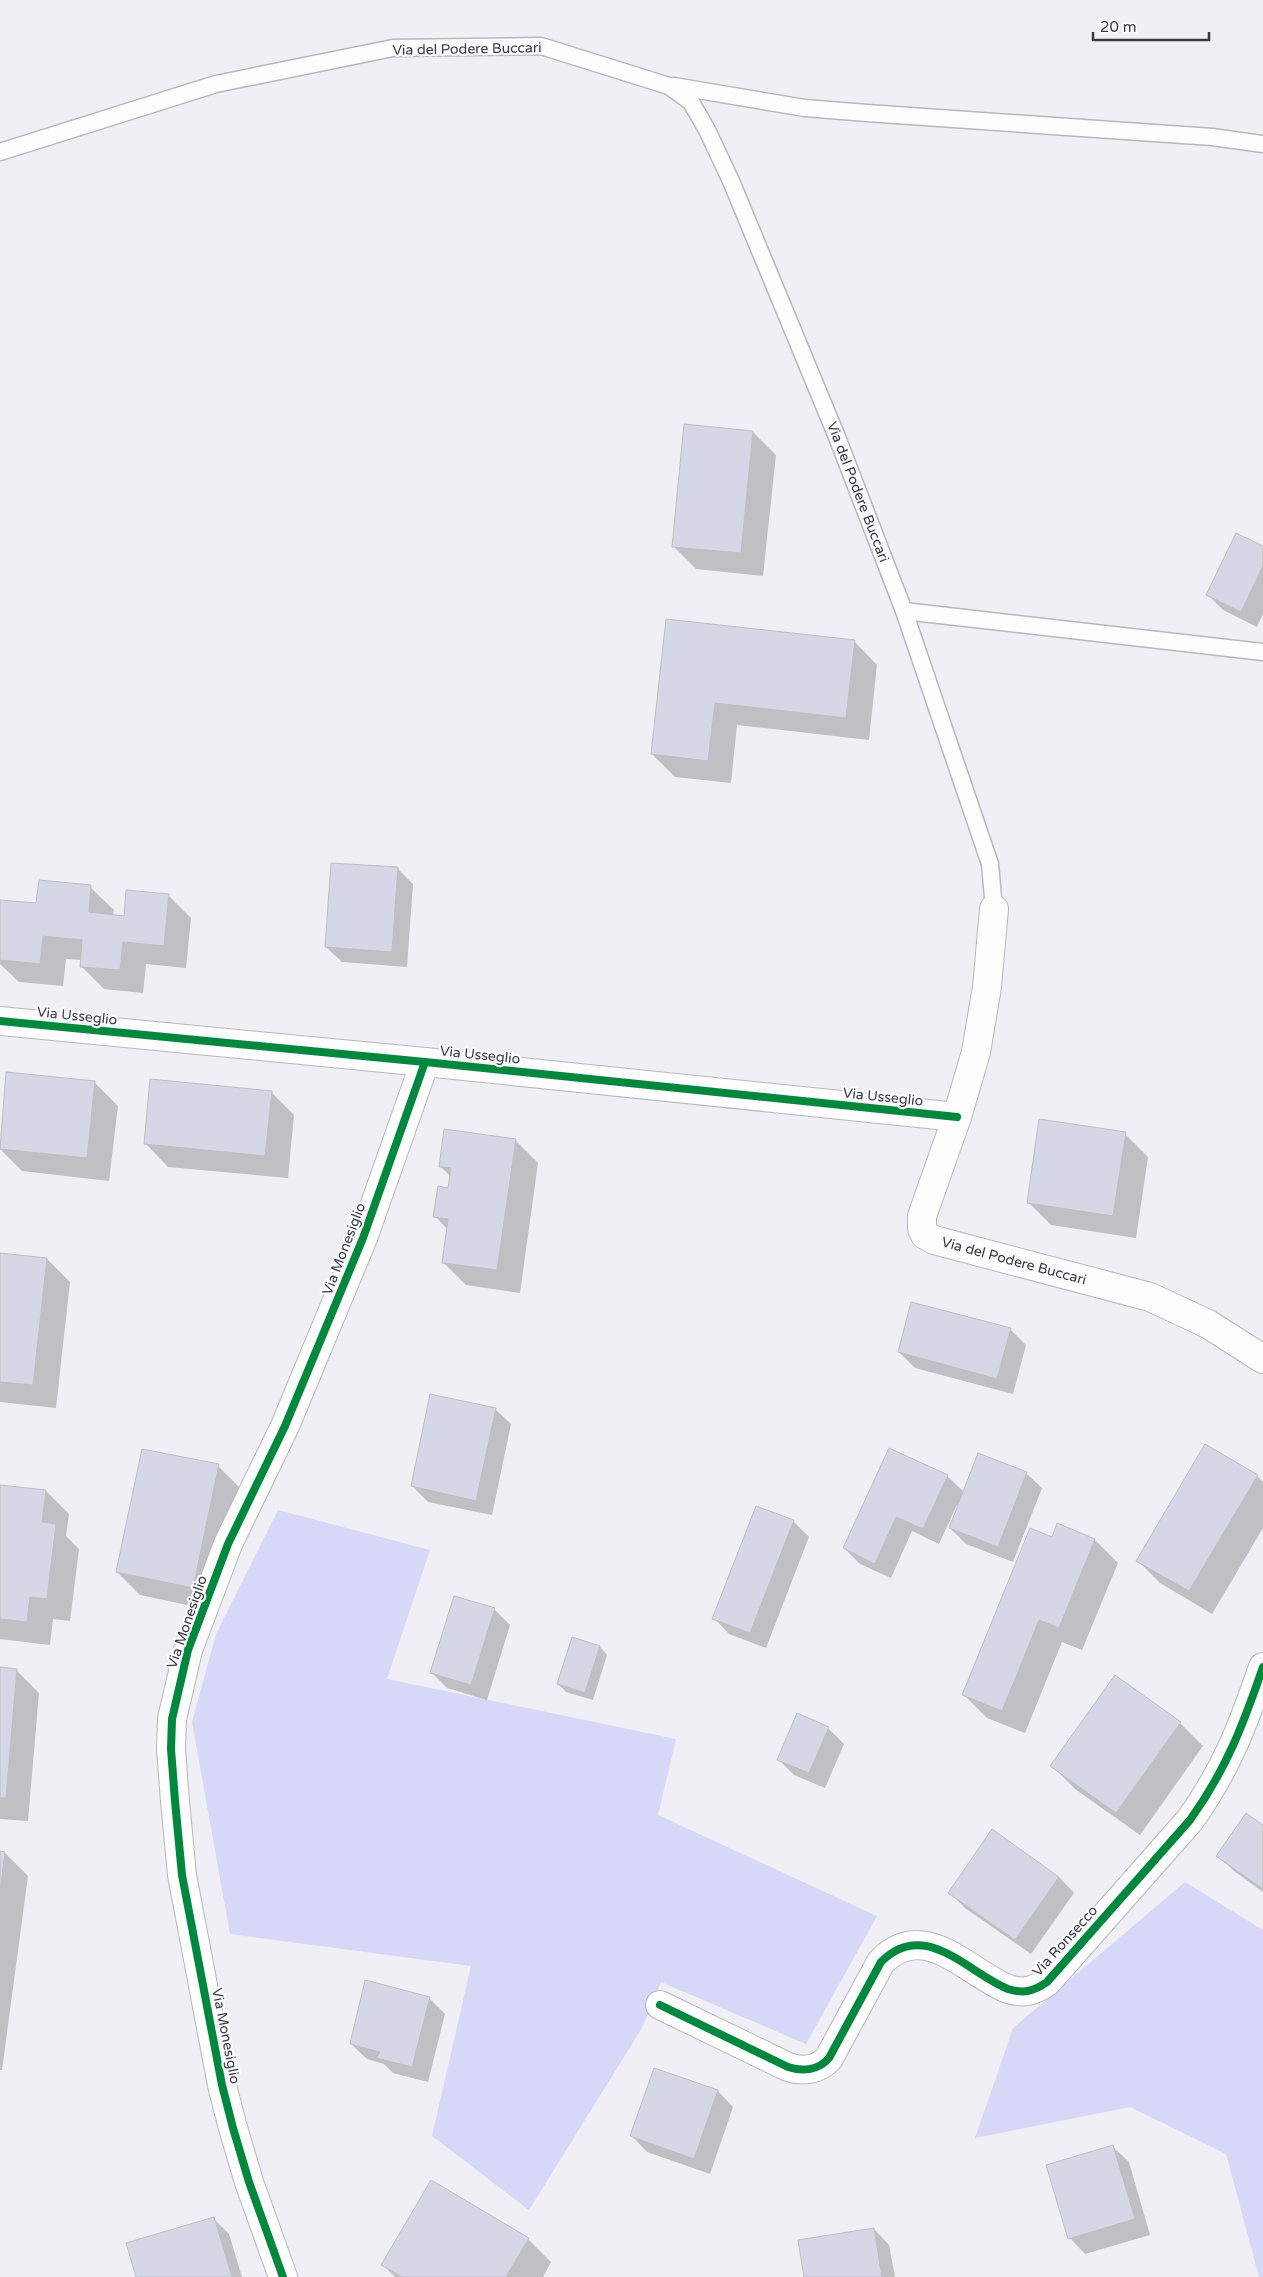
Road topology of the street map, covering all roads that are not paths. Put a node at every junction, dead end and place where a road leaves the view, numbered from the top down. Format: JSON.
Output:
{"nodes":[{"id":1,"x":669,"y":86,"type":"junction"},
{"id":2,"x":1263,"y":144,"type":"edge"},
{"id":3,"x":0,"y":152,"type":"edge"},
{"id":4,"x":904,"y":611,"type":"junction"},
{"id":5,"x":1263,"y":652,"type":"edge"},
{"id":6,"x":994,"y":909,"type":"joint"},
{"id":7,"x":0,"y":1021,"type":"edge"},
{"id":8,"x":425,"y":1062,"type":"junction"},
{"id":9,"x":957,"y":1118,"type":"junction"},
{"id":10,"x":1263,"y":1360,"type":"edge"},
{"id":11,"x":1263,"y":1667,"type":"edge"},
{"id":12,"x":660,"y":2005,"type":"dead end"},
{"id":13,"x":283,"y":2277,"type":"edge"}],
"edges":[{"from":1,"to":2,"type":"lane"},
{"from":1,"to":3,"type":"lane","name":"Via del Podere Buccari"},
{"from":1,"to":4,"type":"lane","name":"Via del Podere Buccari"},
{"from":4,"to":5,"type":"lane"},
{"from":4,"to":6,"type":"lane","name":"Via del Podere Buccari"},
{"from":6,"to":9,"type":"street","name":"Via del Podere Buccari"},
{"from":7,"to":8,"type":"street","name":"Via Usseglio"},
{"from":8,"to":9,"type":"street","name":"Via Usseglio"},
{"from":8,"to":13,"type":"street","name":"Via Monesiglio"},
{"from":9,"to":10,"type":"street","name":"Via del Podere Buccari"},
{"from":11,"to":12,"type":"street","name":"Via Ronsecco"}]}
